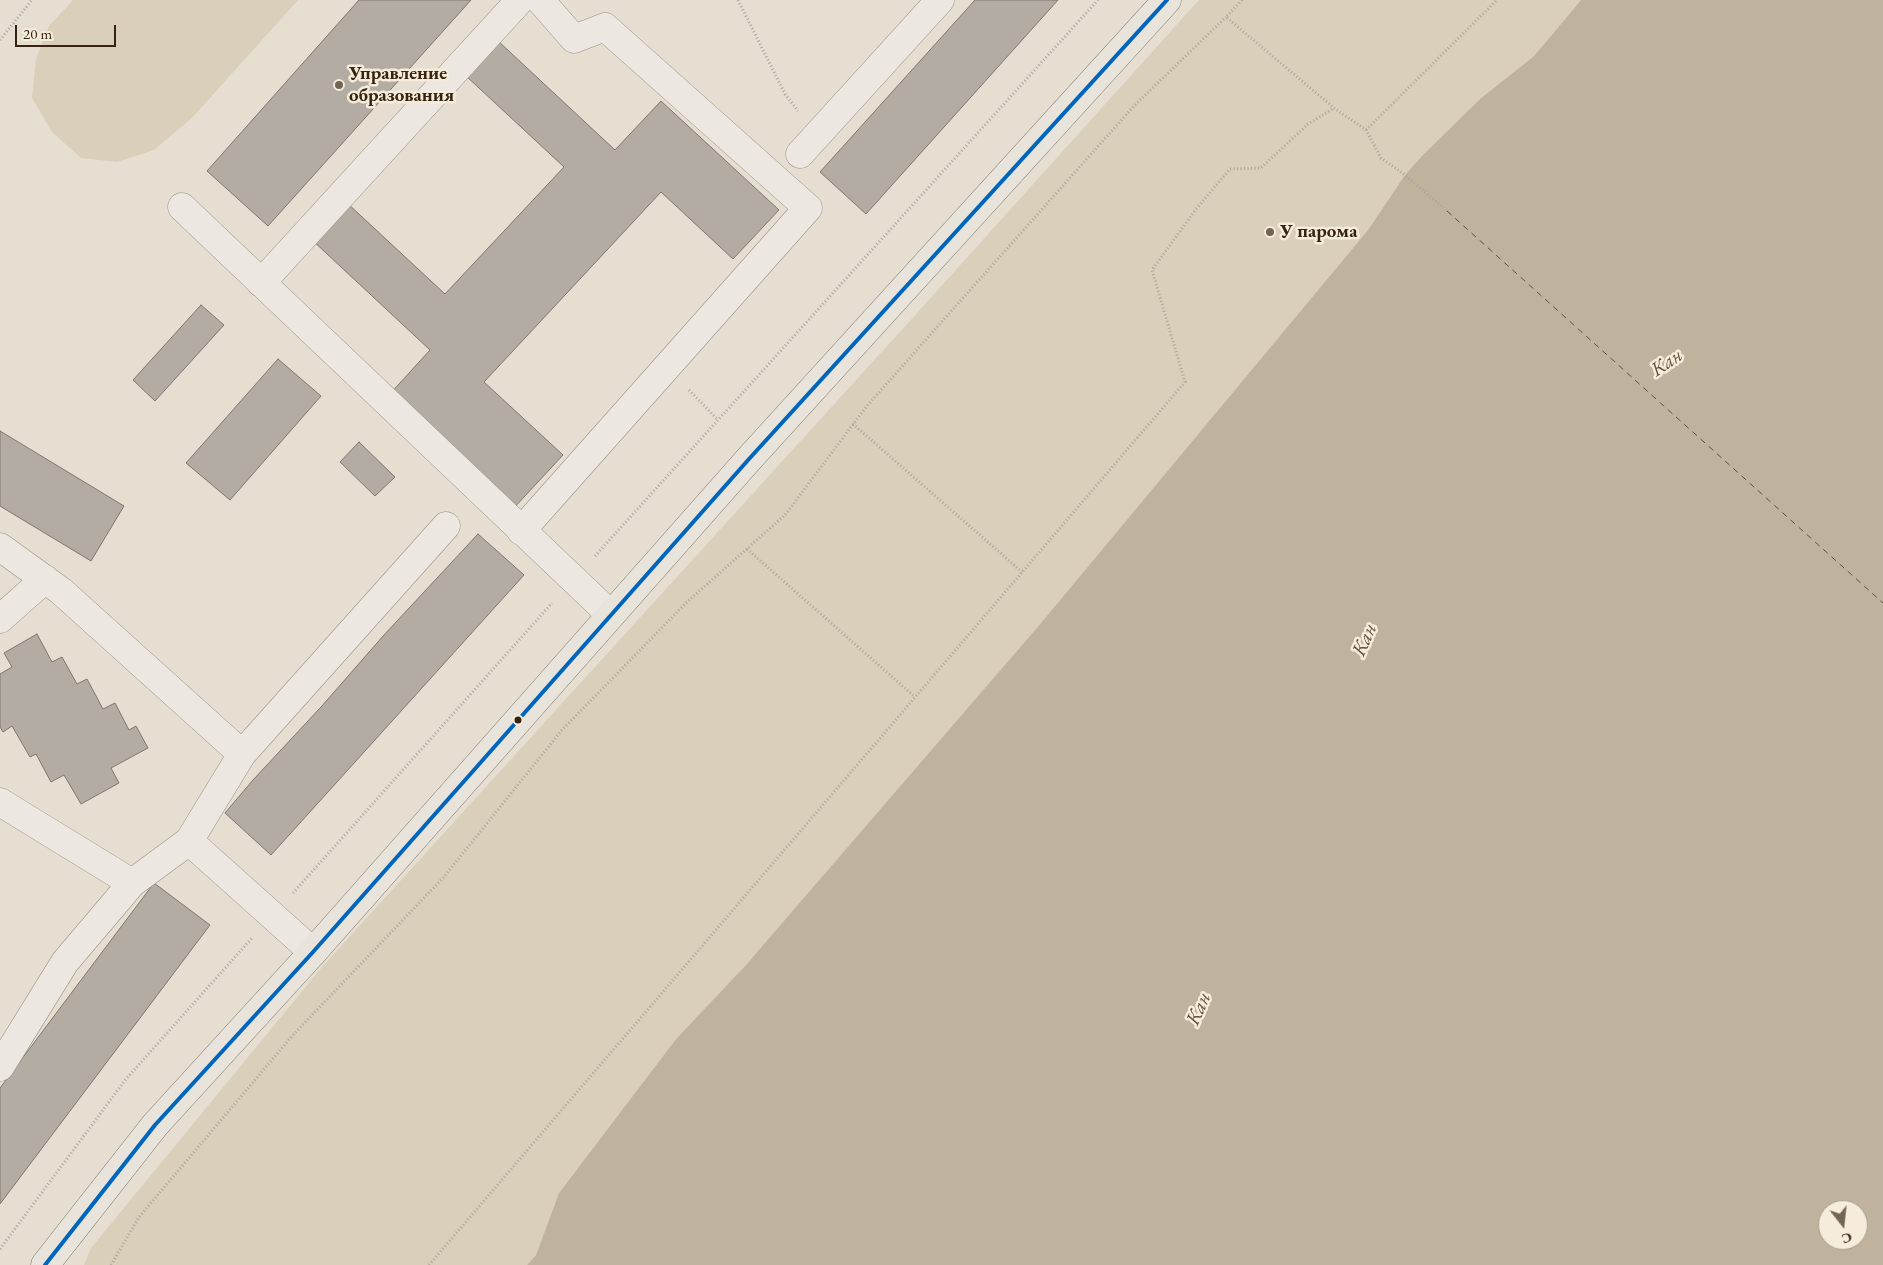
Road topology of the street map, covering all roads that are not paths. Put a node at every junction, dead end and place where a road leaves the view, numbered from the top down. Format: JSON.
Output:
{"nodes":[{"id":1,"x":520,"y":0,"type":"edge"},
{"id":2,"x":540,"y":0,"type":"edge"},
{"id":3,"x":940,"y":0,"type":"edge"},
{"id":4,"x":1167,"y":0,"type":"edge"},
{"id":5,"x":809,"y":144,"type":"road end"},
{"id":6,"x":182,"y":207,"type":"dead end"},
{"id":7,"x":261,"y":283,"type":"junction"},
{"id":8,"x":446,"y":526,"type":"dead end"},
{"id":9,"x":522,"y":531,"type":"junction"},
{"id":10,"x":0,"y":547,"type":"edge"},
{"id":11,"x":45,"y":579,"type":"junction"},
{"id":12,"x":611,"y":615,"type":"junction"},
{"id":13,"x":0,"y":619,"type":"edge"},
{"id":14,"x":242,"y":754,"type":"junction"},
{"id":15,"x":0,"y":802,"type":"edge"},
{"id":16,"x":189,"y":841,"type":"junction"},
{"id":17,"x":132,"y":883,"type":"junction"},
{"id":18,"x":313,"y":952,"type":"junction"},
{"id":19,"x":0,"y":1067,"type":"edge"},
{"id":20,"x":45,"y":1265,"type":"edge"}],
"edges":[{"from":1,"to":7,"type":"lane"},
{"from":2,"to":9,"type":"lane"},
{"from":3,"to":5,"type":"lane"},
{"from":4,"to":12,"type":"main road"},
{"from":6,"to":7,"type":"lane"},
{"from":7,"to":9,"type":"lane"},
{"from":8,"to":14,"type":"lane"},
{"from":9,"to":12,"type":"lane"},
{"from":10,"to":11,"type":"lane"},
{"from":11,"to":13,"type":"lane"},
{"from":11,"to":14,"type":"lane"},
{"from":12,"to":18,"type":"main road"},
{"from":14,"to":16,"type":"lane"},
{"from":15,"to":17,"type":"lane"},
{"from":16,"to":17,"type":"lane"},
{"from":16,"to":18,"type":"lane"},
{"from":17,"to":19,"type":"lane"},
{"from":18,"to":20,"type":"main road"}]}
